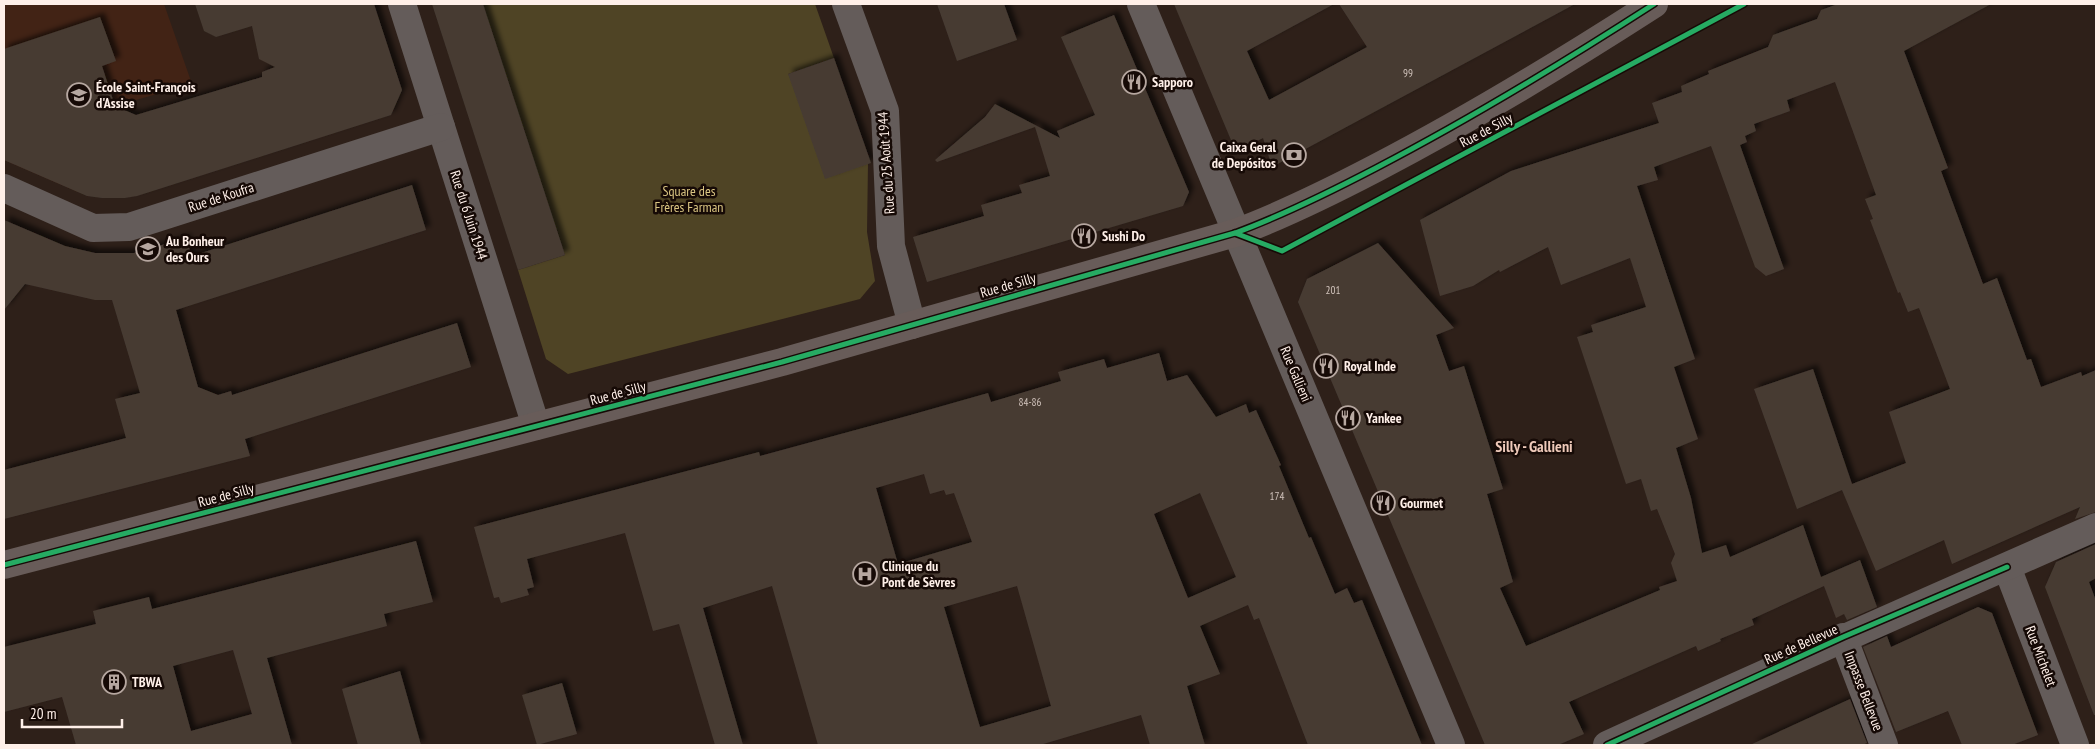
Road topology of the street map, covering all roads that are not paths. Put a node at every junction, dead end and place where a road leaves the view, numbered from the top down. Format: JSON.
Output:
{"nodes":[{"id":1,"x":402,"y":4,"type":"edge"},
{"id":2,"x":846,"y":4,"type":"edge"},
{"id":3,"x":1141,"y":4,"type":"edge"},
{"id":4,"x":1654,"y":4,"type":"edge"},
{"id":5,"x":441,"y":127,"type":"junction"},
{"id":6,"x":4,"y":188,"type":"edge"},
{"id":7,"x":1235,"y":233,"type":"junction"},
{"id":8,"x":912,"y":325,"type":"junction"},
{"id":9,"x":536,"y":426,"type":"junction"},
{"id":10,"x":2096,"y":527,"type":"edge"},
{"id":11,"x":4,"y":565,"type":"edge"},
{"id":12,"x":2007,"y":567,"type":"junction"},
{"id":13,"x":1843,"y":637,"type":"junction"},
{"id":14,"x":1451,"y":745,"type":"edge"},
{"id":15,"x":1606,"y":745,"type":"edge"},
{"id":16,"x":1884,"y":745,"type":"edge"},
{"id":17,"x":2075,"y":745,"type":"edge"}],
"edges":[{"from":1,"to":5,"type":"street","name":"Rue du 6 Juin 1944"},
{"from":2,"to":8,"type":"street","name":"Rue du 25 Août 1944"},
{"from":3,"to":7,"type":"street","name":"Rue Gallieni"},
{"from":4,"to":7,"type":"main road","name":"Rue de Silly"},
{"from":5,"to":6,"type":"street","name":"Rue de Koufra"},
{"from":5,"to":9,"type":"street","name":"Rue du 6 Juin 1944"},
{"from":7,"to":8,"type":"main road","name":"Rue de Silly"},
{"from":7,"to":14,"type":"street","name":"Rue Gallieni"},
{"from":8,"to":9,"type":"main road","name":"Rue de Silly"},
{"from":9,"to":11,"type":"main road","name":"Rue de Silly"},
{"from":10,"to":12,"type":"street","name":"Rue de Bellevue"},
{"from":12,"to":13,"type":"street","name":"Rue de Bellevue"},
{"from":12,"to":17,"type":"street","name":"Rue Michelet"},
{"from":13,"to":15,"type":"street","name":"Rue de Bellevue"},
{"from":13,"to":16,"type":"street","name":"Impasse Bellevue"}]}
